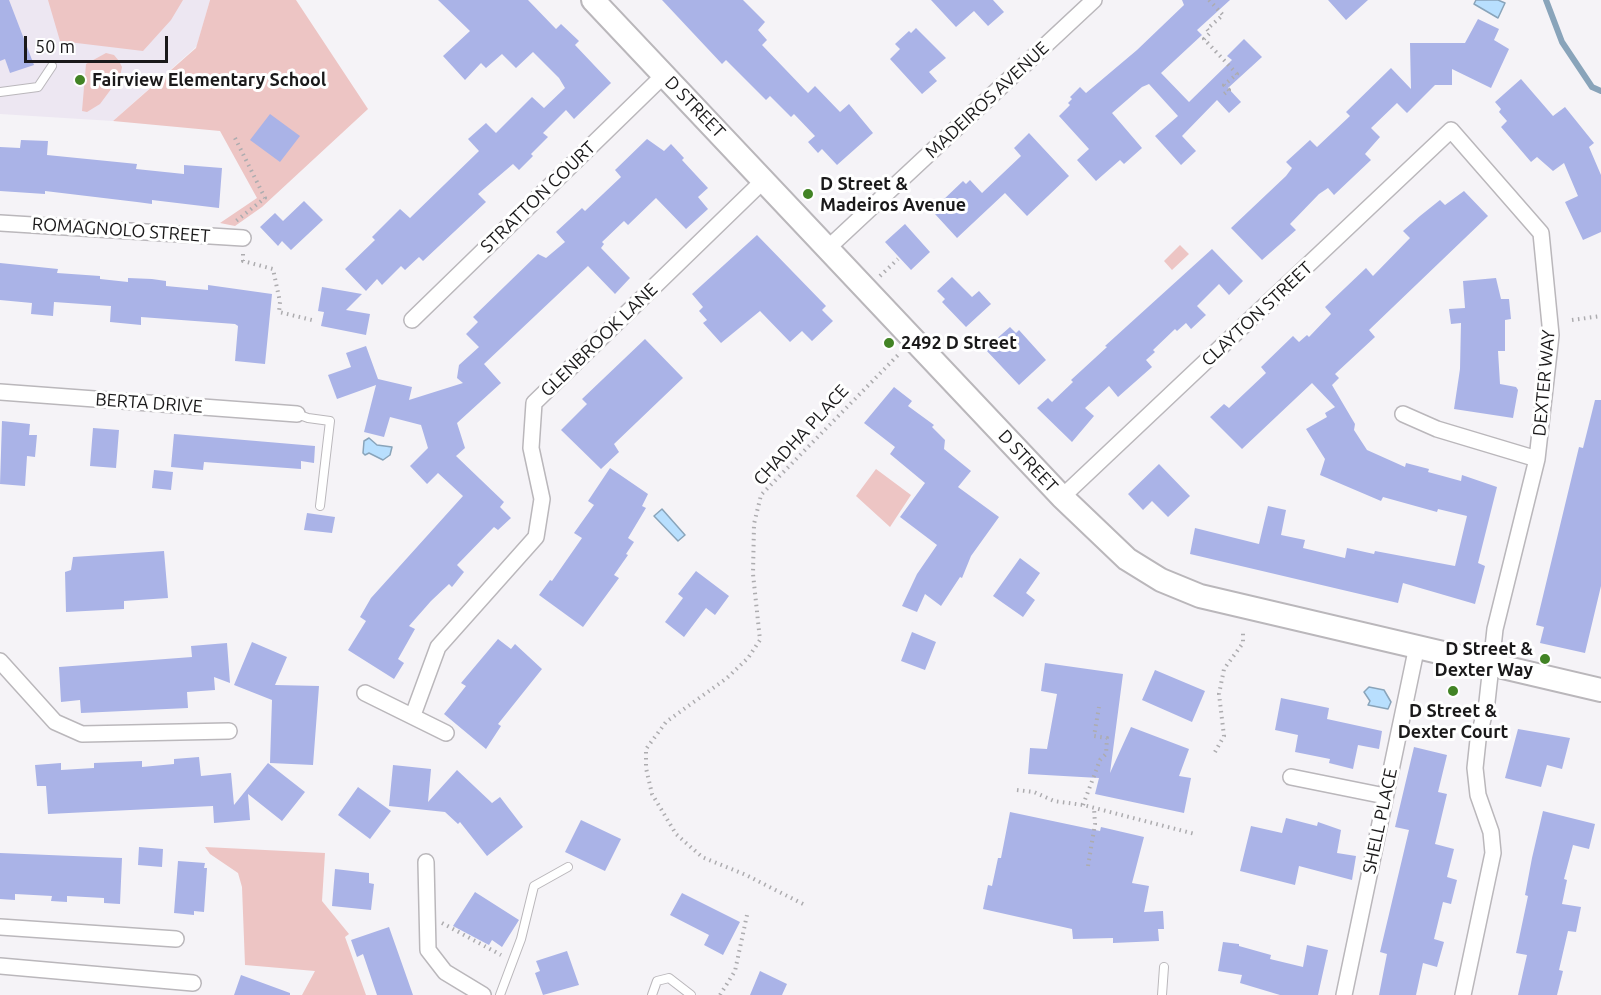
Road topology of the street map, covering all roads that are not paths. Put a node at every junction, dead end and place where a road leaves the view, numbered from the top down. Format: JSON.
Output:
{"nodes":[{"id":1,"x":593,"y":0,"type":"edge"},
{"id":2,"x":1094,"y":0,"type":"edge"},
{"id":3,"x":52,"y":66,"type":"dead end"},
{"id":4,"x":664,"y":75,"type":"junction"},
{"id":5,"x":0,"y":92,"type":"edge"},
{"id":6,"x":1451,"y":130,"type":"joint"},
{"id":7,"x":764,"y":180,"type":"junction"},
{"id":8,"x":0,"y":223,"type":"edge"},
{"id":9,"x":235,"y":238,"type":"road end"},
{"id":10,"x":828,"y":248,"type":"junction"},
{"id":11,"x":412,"y":320,"type":"dead end"},
{"id":12,"x":0,"y":392,"type":"edge"},
{"id":13,"x":297,"y":414,"type":"joint"},
{"id":14,"x":1403,"y":414,"type":"dead end"},
{"id":15,"x":1537,"y":459,"type":"junction"},
{"id":16,"x":1062,"y":497,"type":"junction"},
{"id":17,"x":320,"y":506,"type":"dead end"},
{"id":18,"x":1417,"y":646,"type":"junction"},
{"id":19,"x":0,"y":661,"type":"edge"},
{"id":20,"x":1491,"y":664,"type":"junction"},
{"id":21,"x":1601,"y":690,"type":"edge"},
{"id":22,"x":366,"y":693,"type":"dead end"},
{"id":23,"x":413,"y":715,"type":"junction"},
{"id":24,"x":230,"y":731,"type":"dead end"},
{"id":25,"x":446,"y":733,"type":"dead end"},
{"id":26,"x":1291,"y":777,"type":"dead end"},
{"id":27,"x":1385,"y":796,"type":"junction"},
{"id":28,"x":426,"y":862,"type":"dead end"},
{"id":29,"x":567,"y":867,"type":"dead end"},
{"id":30,"x":0,"y":927,"type":"edge"},
{"id":31,"x":176,"y":939,"type":"dead end"},
{"id":32,"x":0,"y":966,"type":"edge"},
{"id":33,"x":1164,"y":967,"type":"dead end"},
{"id":34,"x":193,"y":983,"type":"dead end"},
{"id":35,"x":483,"y":995,"type":"edge"},
{"id":36,"x":500,"y":995,"type":"edge"},
{"id":37,"x":652,"y":995,"type":"edge"},
{"id":38,"x":691,"y":995,"type":"edge"},
{"id":39,"x":1162,"y":995,"type":"edge"},
{"id":40,"x":1344,"y":995,"type":"edge"},
{"id":41,"x":1463,"y":995,"type":"edge"}],
"edges":[{"from":1,"to":4,"type":"main road","name":"D STREET"},
{"from":2,"to":10,"type":"street","name":"MADEIROS AVENUE"},
{"from":3,"to":5,"type":"lane"},
{"from":4,"to":7,"type":"main road","name":"D STREET"},
{"from":4,"to":11,"type":"street","name":"STRATTON COURT"},
{"from":6,"to":15,"type":"street","name":"DEXTER WAY"},
{"from":6,"to":16,"type":"street","name":"CLAYTON STREET"},
{"from":7,"to":10,"type":"main road","name":"D STREET"},
{"from":7,"to":23,"type":"street","name":"GLENBROOK LANE"},
{"from":8,"to":9,"type":"street","name":"ROMAGNOLO STREET"},
{"from":10,"to":16,"type":"main road","name":"D STREET"},
{"from":12,"to":13,"type":"street","name":"BERTA DRIVE"},
{"from":13,"to":17,"type":"lane"},
{"from":14,"to":15,"type":"street"},
{"from":15,"to":20,"type":"street","name":"DEXTER WAY"},
{"from":16,"to":18,"type":"main road","name":"D STREET"},
{"from":18,"to":20,"type":"main road","name":"D STREET"},
{"from":18,"to":27,"type":"street","name":"SHELL PLACE"},
{"from":19,"to":24,"type":"street"},
{"from":20,"to":21,"type":"main road","name":"D STREET"},
{"from":20,"to":41,"type":"street","name":"DEXTER WAY"},
{"from":22,"to":23,"type":"street"},
{"from":23,"to":25,"type":"street"},
{"from":26,"to":27,"type":"street"},
{"from":27,"to":40,"type":"street","name":"SHELL PLACE"},
{"from":28,"to":35,"type":"street"},
{"from":29,"to":36,"type":"lane"},
{"from":30,"to":31,"type":"street"},
{"from":32,"to":34,"type":"street"},
{"from":33,"to":39,"type":"lane"},
{"from":37,"to":38,"type":"lane"}]}
